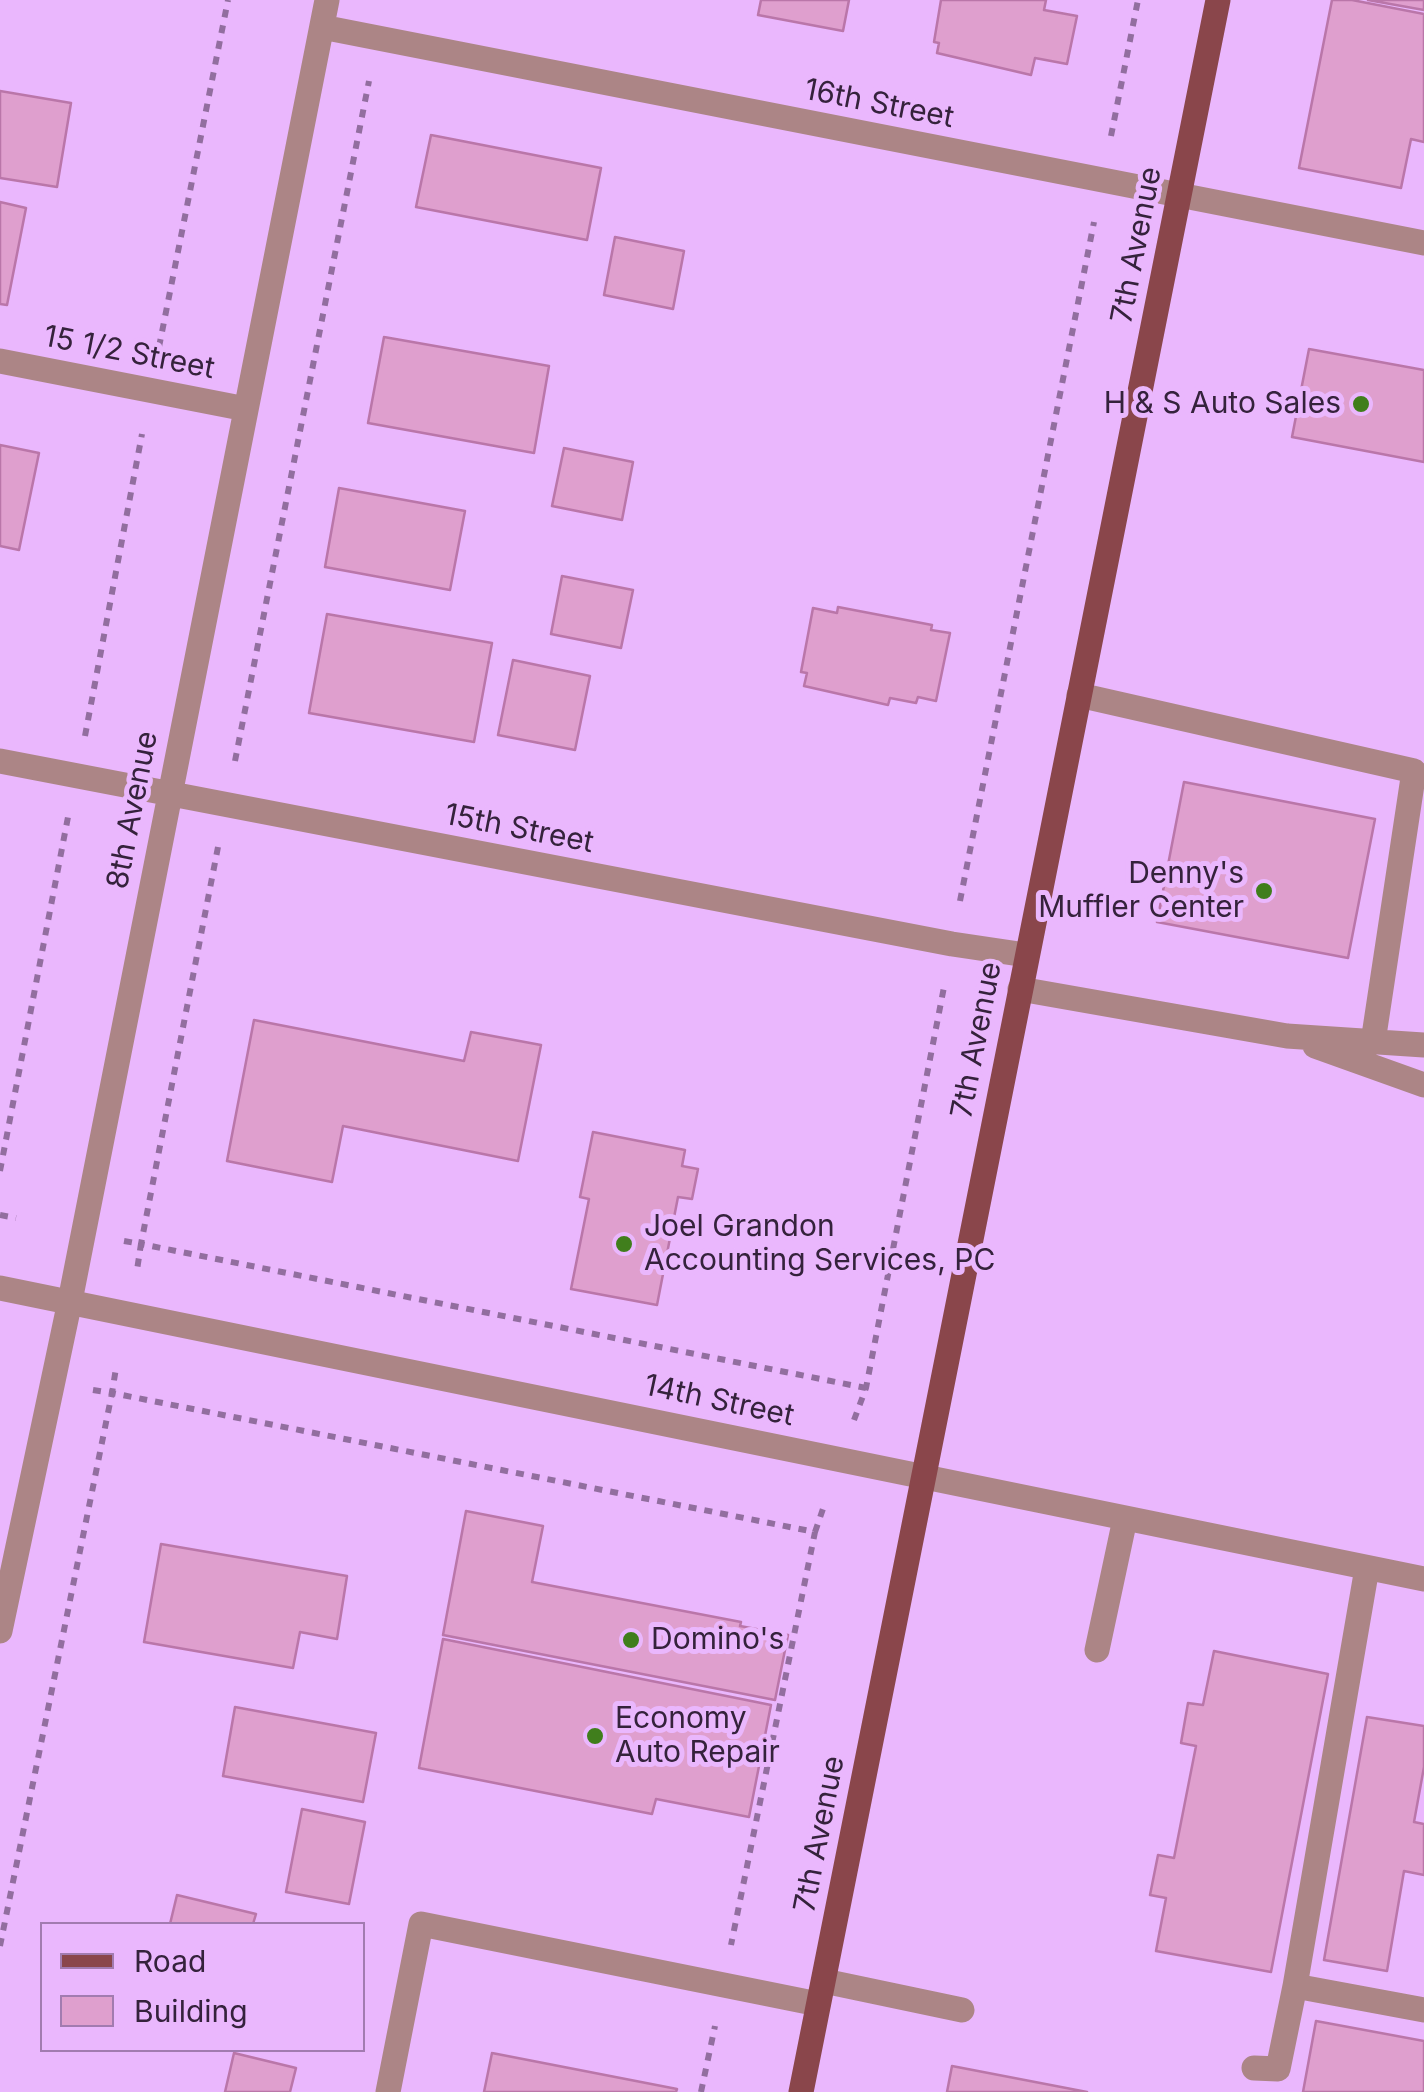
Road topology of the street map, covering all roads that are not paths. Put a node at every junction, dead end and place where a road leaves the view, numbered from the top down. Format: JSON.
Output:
{"nodes":[{"id":1,"x":327,"y":0,"type":"edge"},
{"id":2,"x":1218,"y":0,"type":"edge"},
{"id":3,"x":322,"y":26,"type":"junction"},
{"id":4,"x":1180,"y":196,"type":"junction"},
{"id":5,"x":1424,"y":244,"type":"edge"},
{"id":6,"x":0,"y":361,"type":"edge"},
{"id":7,"x":246,"y":409,"type":"junction"},
{"id":8,"x":1079,"y":695,"type":"junction"},
{"id":9,"x":0,"y":761,"type":"edge"},
{"id":10,"x":169,"y":794,"type":"junction"},
{"id":11,"x":1026,"y":955,"type":"junction"},
{"id":12,"x":1020,"y":989,"type":"junction"},
{"id":13,"x":1287,"y":1036,"type":"junction"},
{"id":14,"x":1372,"y":1042,"type":"junction"},
{"id":15,"x":1424,"y":1045,"type":"edge"},
{"id":16,"x":1424,"y":1085,"type":"edge"},
{"id":17,"x":0,"y":1288,"type":"edge"},
{"id":18,"x":70,"y":1301,"type":"junction"},
{"id":19,"x":926,"y":1477,"type":"junction"},
{"id":20,"x":1125,"y":1519,"type":"junction"},
{"id":21,"x":1367,"y":1568,"type":"junction"},
{"id":22,"x":1424,"y":1580,"type":"edge"},
{"id":23,"x":0,"y":1631,"type":"edge"},
{"id":24,"x":1098,"y":1650,"type":"dead end"},
{"id":25,"x":1295,"y":1986,"type":"junction"},
{"id":26,"x":821,"y":1992,"type":"junction"},
{"id":27,"x":962,"y":2010,"type":"dead end"},
{"id":28,"x":1424,"y":2010,"type":"edge"},
{"id":29,"x":1254,"y":2068,"type":"dead end"},
{"id":30,"x":388,"y":2092,"type":"edge"},
{"id":31,"x":801,"y":2092,"type":"edge"}],
"edges":[{"from":1,"to":3,"type":"street","name":"8th Avenue"},
{"from":2,"to":4,"type":"main road","name":"7th Avenue"},
{"from":3,"to":4,"type":"street","name":"16th Street"},
{"from":3,"to":7,"type":"street","name":"8th Avenue"},
{"from":4,"to":5,"type":"street","name":"16th Street"},
{"from":4,"to":8,"type":"main road","name":"7th Avenue"},
{"from":6,"to":7,"type":"street","name":"15 1/2 Street"},
{"from":7,"to":10,"type":"street","name":"8th Avenue"},
{"from":8,"to":11,"type":"main road","name":"7th Avenue"},
{"from":8,"to":14,"type":"street"},
{"from":9,"to":10,"type":"street","name":"15th Street"},
{"from":10,"to":11,"type":"street","name":"15th Street"},
{"from":10,"to":18,"type":"street","name":"8th Avenue"},
{"from":11,"to":12,"type":"main road","name":"7th Avenue"},
{"from":12,"to":13,"type":"street"},
{"from":12,"to":19,"type":"main road","name":"7th Avenue"},
{"from":13,"to":14,"type":"street"},
{"from":13,"to":16,"type":"street"},
{"from":14,"to":15,"type":"street"},
{"from":17,"to":18,"type":"street","name":"14th Street"},
{"from":18,"to":19,"type":"street","name":"14th Street"},
{"from":18,"to":23,"type":"street","name":"8th Avenue"},
{"from":19,"to":20,"type":"street","name":"14th Street"},
{"from":19,"to":26,"type":"main road","name":"7th Avenue"},
{"from":20,"to":21,"type":"street","name":"14th Street"},
{"from":20,"to":24,"type":"street"},
{"from":21,"to":22,"type":"street","name":"14th Street"},
{"from":21,"to":25,"type":"street"},
{"from":25,"to":28,"type":"street"},
{"from":25,"to":29,"type":"street"},
{"from":26,"to":27,"type":"street"},
{"from":26,"to":30,"type":"street"},
{"from":26,"to":31,"type":"main road","name":"7th Avenue"}]}
